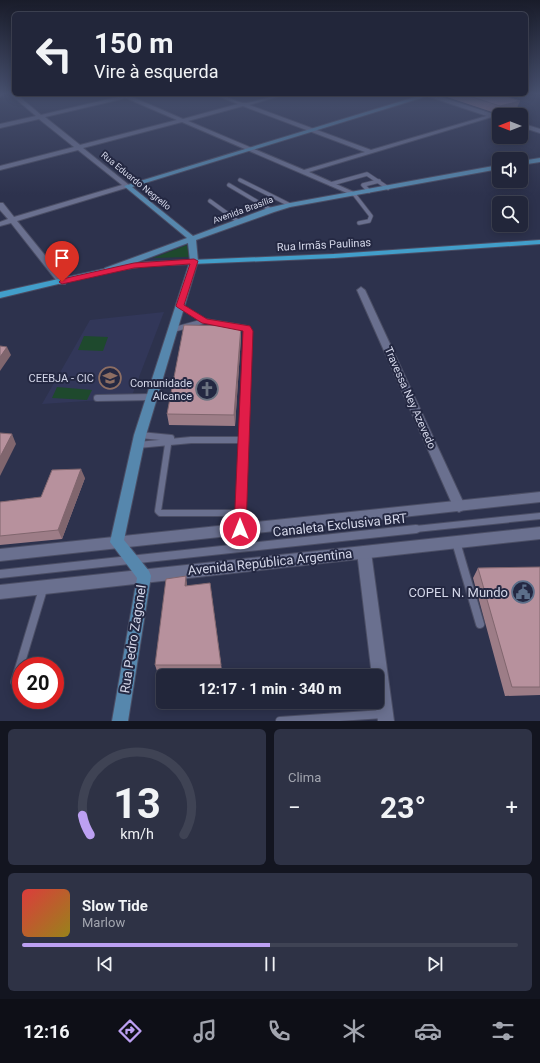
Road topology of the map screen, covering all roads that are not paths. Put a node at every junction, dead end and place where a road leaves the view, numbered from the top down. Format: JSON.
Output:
{"nodes":[{"id":1,"x":53,"y":128,"type":"edge"},
{"id":2,"x":157,"y":128,"type":"edge"},
{"id":3,"x":199,"y":128,"type":"edge"},
{"id":4,"x":306,"y":128,"type":"edge"},
{"id":5,"x":320,"y":128,"type":"edge"},
{"id":6,"x":453,"y":128,"type":"edge"},
{"id":7,"x":529,"y":128,"type":"edge"},
{"id":8,"x":312,"y":130,"type":"junction"},
{"id":9,"x":540,"y":131,"type":"edge"},
{"id":10,"x":79,"y":148,"type":"junction"},
{"id":11,"x":249,"y":149,"type":"junction"},
{"id":12,"x":371,"y":152,"type":"junction"},
{"id":13,"x":540,"y":160,"type":"edge"},
{"id":14,"x":528,"y":162,"type":"edge"},
{"id":15,"x":0,"y":168,"type":"edge"},
{"id":16,"x":492,"y":168,"type":"edge"},
{"id":17,"x":304,"y":172,"type":"junction"},
{"id":18,"x":240,"y":180,"type":"dead end"},
{"id":19,"x":379,"y":181,"type":"junction"},
{"id":20,"x":331,"y":184,"type":"junction"},
{"id":21,"x":229,"y":185,"type":"dead end"},
{"id":22,"x":127,"y":186,"type":"junction"},
{"id":23,"x":388,"y":188,"type":"junction"},
{"id":24,"x":369,"y":191,"type":"junction"},
{"id":25,"x":354,"y":194,"type":"junction"},
{"id":26,"x":210,"y":201,"type":"dead end"},
{"id":27,"x":0,"y":205,"type":"edge"},
{"id":28,"x":290,"y":205,"type":"junction"},
{"id":29,"x":271,"y":210,"type":"junction"},
{"id":30,"x":12,"y":220,"type":"junction"},
{"id":31,"x":239,"y":222,"type":"junction"},
{"id":32,"x":359,"y":223,"type":"dead end"},
{"id":33,"x":0,"y":224,"type":"edge"},
{"id":34,"x":192,"y":239,"type":"junction"},
{"id":35,"x":540,"y":242,"type":"edge"},
{"id":36,"x":194,"y":261,"type":"junction"},
{"id":37,"x":108,"y":270,"type":"junction"},
{"id":38,"x":62,"y":282,"type":"junction"},
{"id":39,"x":361,"y":290,"type":"dead end"},
{"id":40,"x":0,"y":295,"type":"edge"},
{"id":41,"x":180,"y":306,"type":"junction"},
{"id":42,"x":205,"y":321,"type":"junction"},
{"id":43,"x":172,"y":330,"type":"junction"},
{"id":44,"x":151,"y":396,"type":"junction"},
{"id":45,"x":97,"y":398,"type":"dead end"},
{"id":46,"x":138,"y":440,"type":"junction"},
{"id":47,"x":169,"y":440,"type":"junction"},
{"id":48,"x":244,"y":440,"type":"junction"},
{"id":49,"x":540,"y":497,"type":"edge"},
{"id":50,"x":459,"y":506,"type":"junction"},
{"id":51,"x":240,"y":513,"type":"junction"},
{"id":52,"x":540,"y":516,"type":"edge"},
{"id":53,"x":240,"y":529,"type":"junction"},
{"id":54,"x":540,"y":533,"type":"edge"},
{"id":55,"x":117,"y":542,"type":"junction"},
{"id":56,"x":456,"y":542,"type":"junction"},
{"id":57,"x":364,"y":552,"type":"junction"},
{"id":58,"x":0,"y":555,"type":"edge"},
{"id":59,"x":132,"y":560,"type":"junction"},
{"id":60,"x":0,"y":574,"type":"edge"},
{"id":61,"x":144,"y":576,"type":"junction"},
{"id":62,"x":44,"y":587,"type":"junction"},
{"id":63,"x":0,"y":592,"type":"edge"},
{"id":64,"x":480,"y":624,"type":"dead end"},
{"id":65,"x":23,"y":657,"type":"edge"},
{"id":66,"x":386,"y":717,"type":"edge"},
{"id":67,"x":120,"y":721,"type":"edge"},
{"id":68,"x":280,"y":721,"type":"edge"}],
"edges":[{"from":1,"to":10,"type":"street","name":"Rua Eduardo Negrello"},
{"from":2,"to":10,"type":"street"},
{"from":3,"to":11,"type":"street"},
{"from":4,"to":8,"type":"street"},
{"from":5,"to":8,"type":"main road"},
{"from":6,"to":12,"type":"street"},
{"from":7,"to":9,"type":"street"},
{"from":8,"to":11,"type":"main road"},
{"from":8,"to":12,"type":"street"},
{"from":10,"to":15,"type":"street"},
{"from":10,"to":22,"type":"street","name":"Rua Eduardo Negrello"},
{"from":11,"to":17,"type":"street"},
{"from":11,"to":22,"type":"main road"},
{"from":12,"to":17,"type":"street"},
{"from":13,"to":14,"type":"main road"},
{"from":16,"to":23,"type":"main road","name":"Avenida Brasília"},
{"from":17,"to":20,"type":"street"},
{"from":18,"to":28,"type":"lane"},
{"from":19,"to":20,"type":"lane"},
{"from":19,"to":23,"type":"lane"},
{"from":19,"to":24,"type":"lane"},
{"from":20,"to":25,"type":"street"},
{"from":21,"to":29,"type":"lane"},
{"from":22,"to":30,"type":"street"},
{"from":22,"to":34,"type":"main road","name":"Rua Eduardo Negrello"},
{"from":23,"to":24,"type":"main road","name":"Avenida Brasília"},
{"from":24,"to":25,"type":"main road","name":"Avenida Brasília"},
{"from":25,"to":28,"type":"main road","name":"Avenida Brasília"},
{"from":25,"to":32,"type":"lane"},
{"from":26,"to":31,"type":"lane"},
{"from":27,"to":30,"type":"street"},
{"from":28,"to":29,"type":"main road","name":"Avenida Brasília"},
{"from":29,"to":31,"type":"main road","name":"Avenida Brasília"},
{"from":30,"to":33,"type":"street"},
{"from":30,"to":38,"type":"street"},
{"from":31,"to":34,"type":"main road","name":"Avenida Brasília"},
{"from":34,"to":36,"type":"main road"},
{"from":34,"to":37,"type":"main road","name":"Avenida Brasília"},
{"from":35,"to":36,"type":"main road","name":"Rua Irmãs Paulinas"},
{"from":36,"to":37,"type":"main road","name":"Rua Irmãs Paulinas"},
{"from":36,"to":41,"type":"main road"},
{"from":37,"to":38,"type":"main road","name":"Avenida Brasília"},
{"from":38,"to":40,"type":"main road","name":"Avenida Brasília"},
{"from":39,"to":50,"type":"street","name":"Travessa Ney Azevedo"},
{"from":41,"to":42,"type":"lane"},
{"from":41,"to":43,"type":"main road"},
{"from":42,"to":43,"type":"lane"},
{"from":42,"to":48,"type":"lane"},
{"from":43,"to":44,"type":"main road"},
{"from":44,"to":45,"type":"lane"},
{"from":44,"to":46,"type":"main road"},
{"from":46,"to":47,"type":"lane"},
{"from":46,"to":47,"type":"lane"},
{"from":46,"to":55,"type":"main road"},
{"from":47,"to":48,"type":"lane"},
{"from":47,"to":51,"type":"lane"},
{"from":48,"to":51,"type":"lane"},
{"from":49,"to":50,"type":"street"},
{"from":50,"to":53,"type":"street"},
{"from":51,"to":53,"type":"lane"},
{"from":52,"to":59,"type":"lane","name":"Canaleta Exclusiva BRT"},
{"from":53,"to":55,"type":"street"},
{"from":54,"to":56,"type":"street","name":"Avenida República Argentina"},
{"from":55,"to":58,"type":"street"},
{"from":55,"to":59,"type":"main road","name":"Rua Pedro Zagonel"},
{"from":56,"to":57,"type":"street","name":"Avenida República Argentina"},
{"from":56,"to":64,"type":"lane"},
{"from":57,"to":61,"type":"street","name":"Avenida República Argentina"},
{"from":57,"to":66,"type":"street"},
{"from":59,"to":60,"type":"lane","name":"Canaleta Exclusiva BRT"},
{"from":59,"to":61,"type":"main road","name":"Rua Pedro Zagonel"},
{"from":61,"to":62,"type":"street","name":"Avenida República Argentina"},
{"from":61,"to":67,"type":"main road","name":"Rua Pedro Zagonel"},
{"from":62,"to":63,"type":"street","name":"Avenida República Argentina"},
{"from":62,"to":65,"type":"lane"},
{"from":66,"to":68,"type":"lane"}]}
